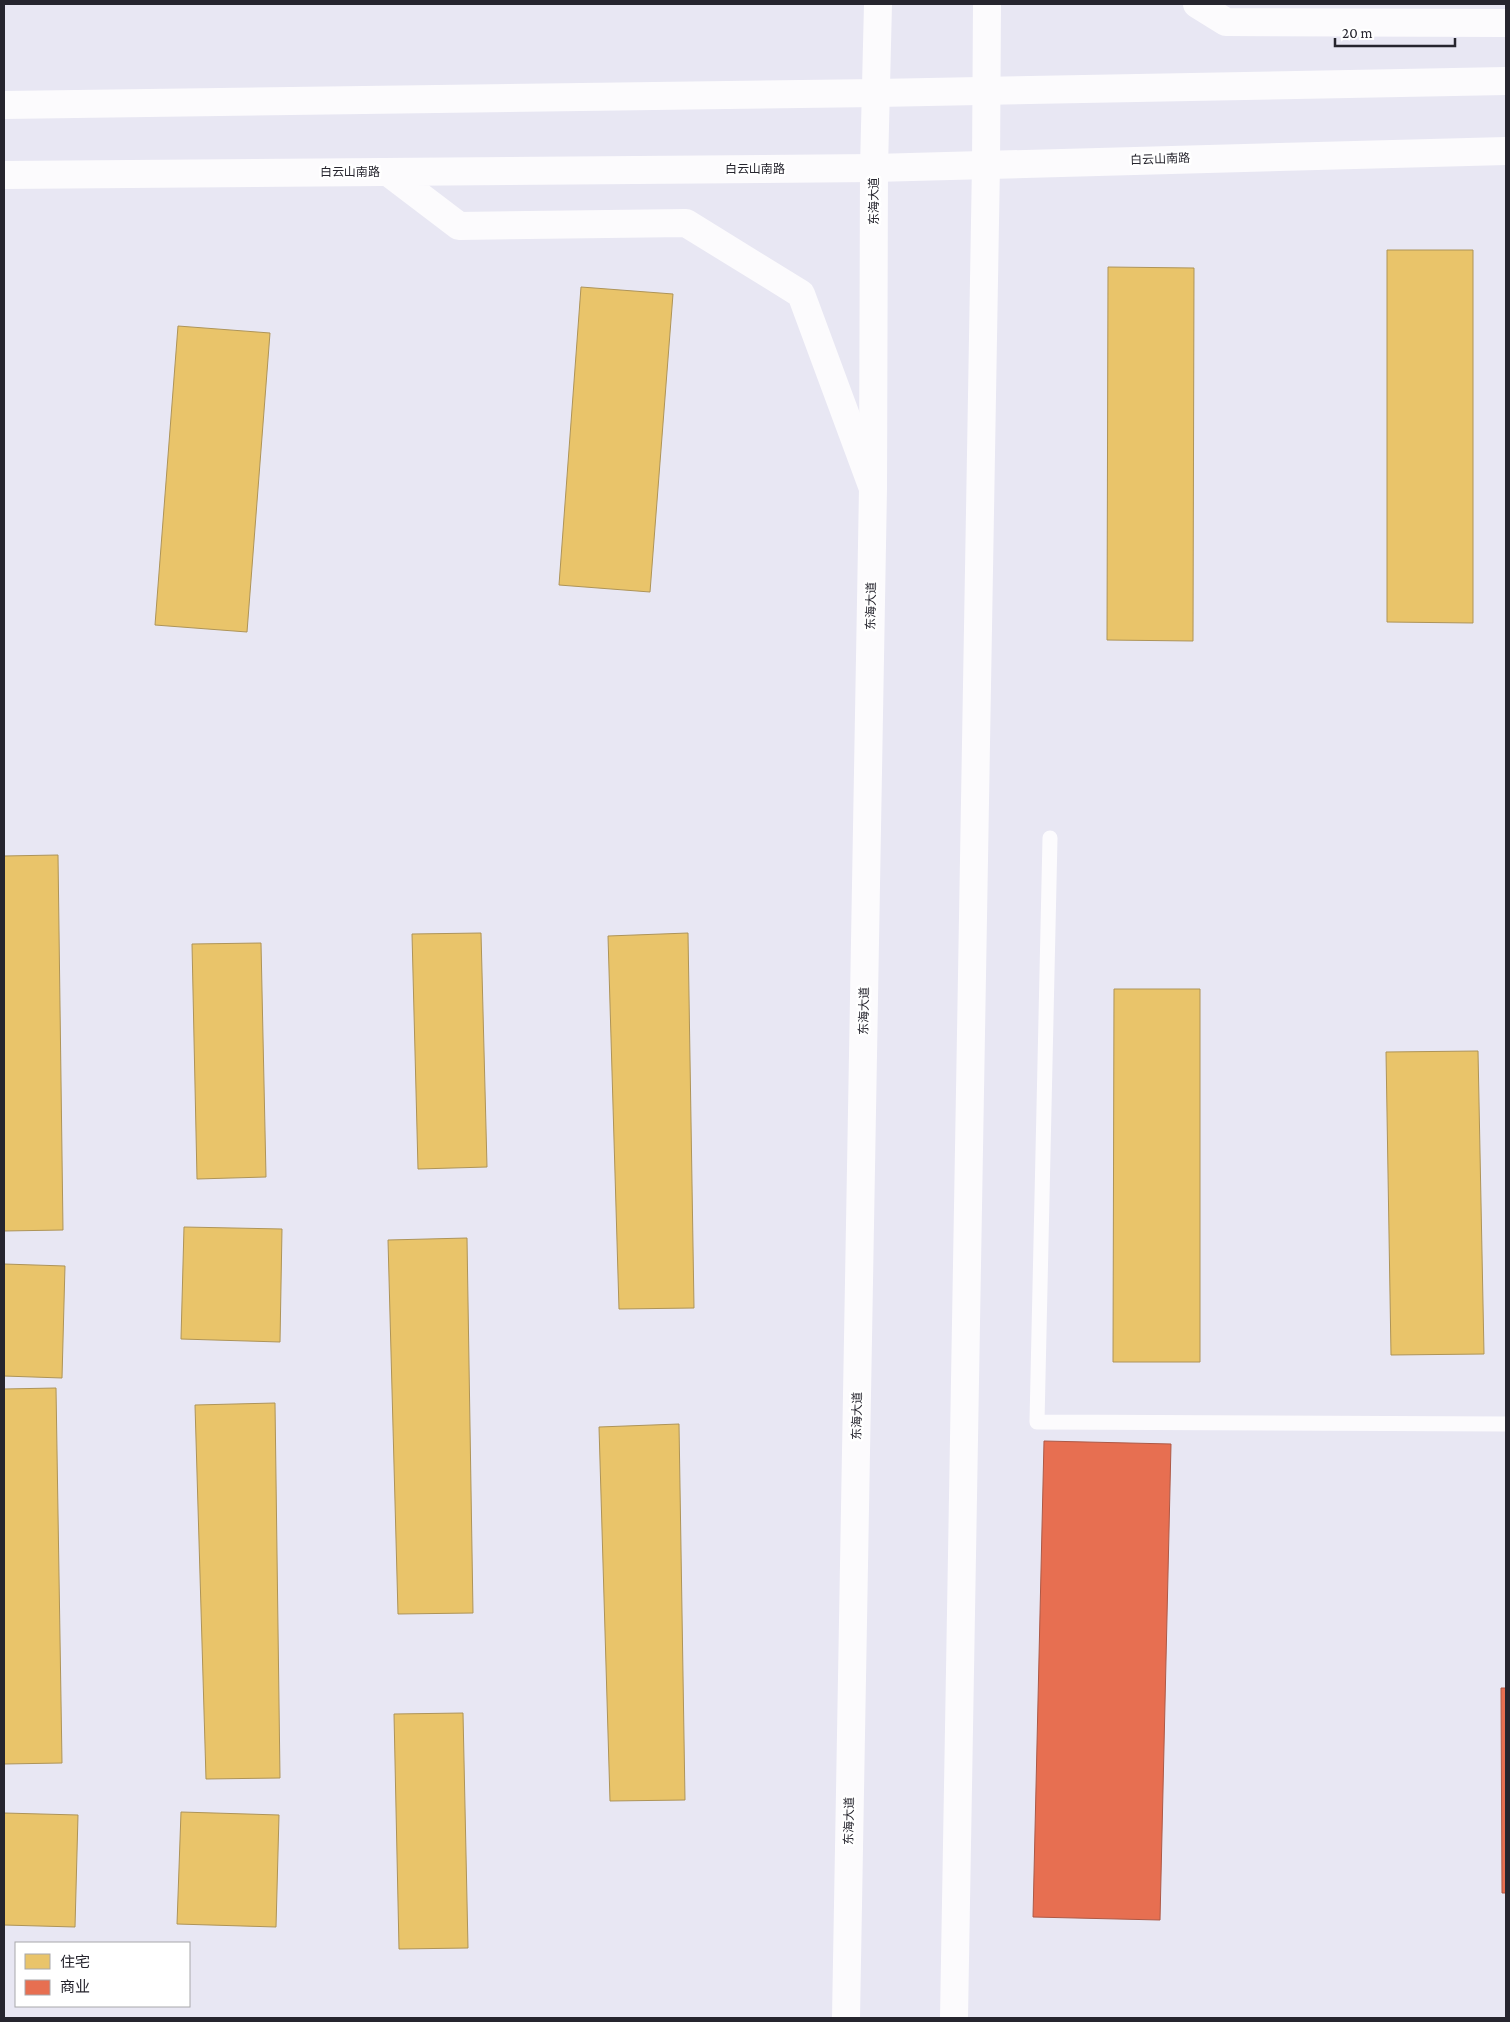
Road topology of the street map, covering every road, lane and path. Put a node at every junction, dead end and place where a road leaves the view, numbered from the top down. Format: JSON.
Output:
{"nodes":[{"id":1,"x":878,"y":4,"type":"edge"},
{"id":2,"x":986,"y":4,"type":"edge"},
{"id":3,"x":1197,"y":4,"type":"edge"},
{"id":4,"x":1506,"y":23,"type":"edge"},
{"id":5,"x":1506,"y":81,"type":"edge"},
{"id":6,"x":986,"y":90,"type":"junction"},
{"id":7,"x":877,"y":93,"type":"junction"},
{"id":8,"x":4,"y":105,"type":"edge"},
{"id":9,"x":1506,"y":151,"type":"edge"},
{"id":10,"x":986,"y":164,"type":"junction"},
{"id":11,"x":874,"y":168,"type":"junction"},
{"id":12,"x":388,"y":172,"type":"junction"},
{"id":13,"x":4,"y":175,"type":"edge"},
{"id":14,"x":873,"y":488,"type":"junction"},
{"id":15,"x":1050,"y":838,"type":"dead end"},
{"id":16,"x":1506,"y":1424,"type":"edge"},
{"id":17,"x":846,"y":2018,"type":"edge"},
{"id":18,"x":954,"y":2018,"type":"edge"}],
"edges":[{"from":1,"to":7,"type":"main road","name":"东海大道"},
{"from":2,"to":6,"type":"main road"},
{"from":3,"to":4,"type":"main road"},
{"from":5,"to":6,"type":"main road"},
{"from":6,"to":7,"type":"main road"},
{"from":6,"to":10,"type":"main road"},
{"from":7,"to":8,"type":"main road"},
{"from":7,"to":11,"type":"main road","name":"东海大道"},
{"from":9,"to":10,"type":"main road","name":"白云山南路"},
{"from":10,"to":11,"type":"main road","name":"白云山南路"},
{"from":10,"to":18,"type":"main road"},
{"from":11,"to":12,"type":"main road","name":"白云山南路"},
{"from":11,"to":14,"type":"main road","name":"东海大道"},
{"from":12,"to":13,"type":"main road","name":"白云山南路"},
{"from":12,"to":14,"type":"main road"},
{"from":14,"to":17,"type":"main road","name":"东海大道"},
{"from":15,"to":16,"type":"lane"}]}
